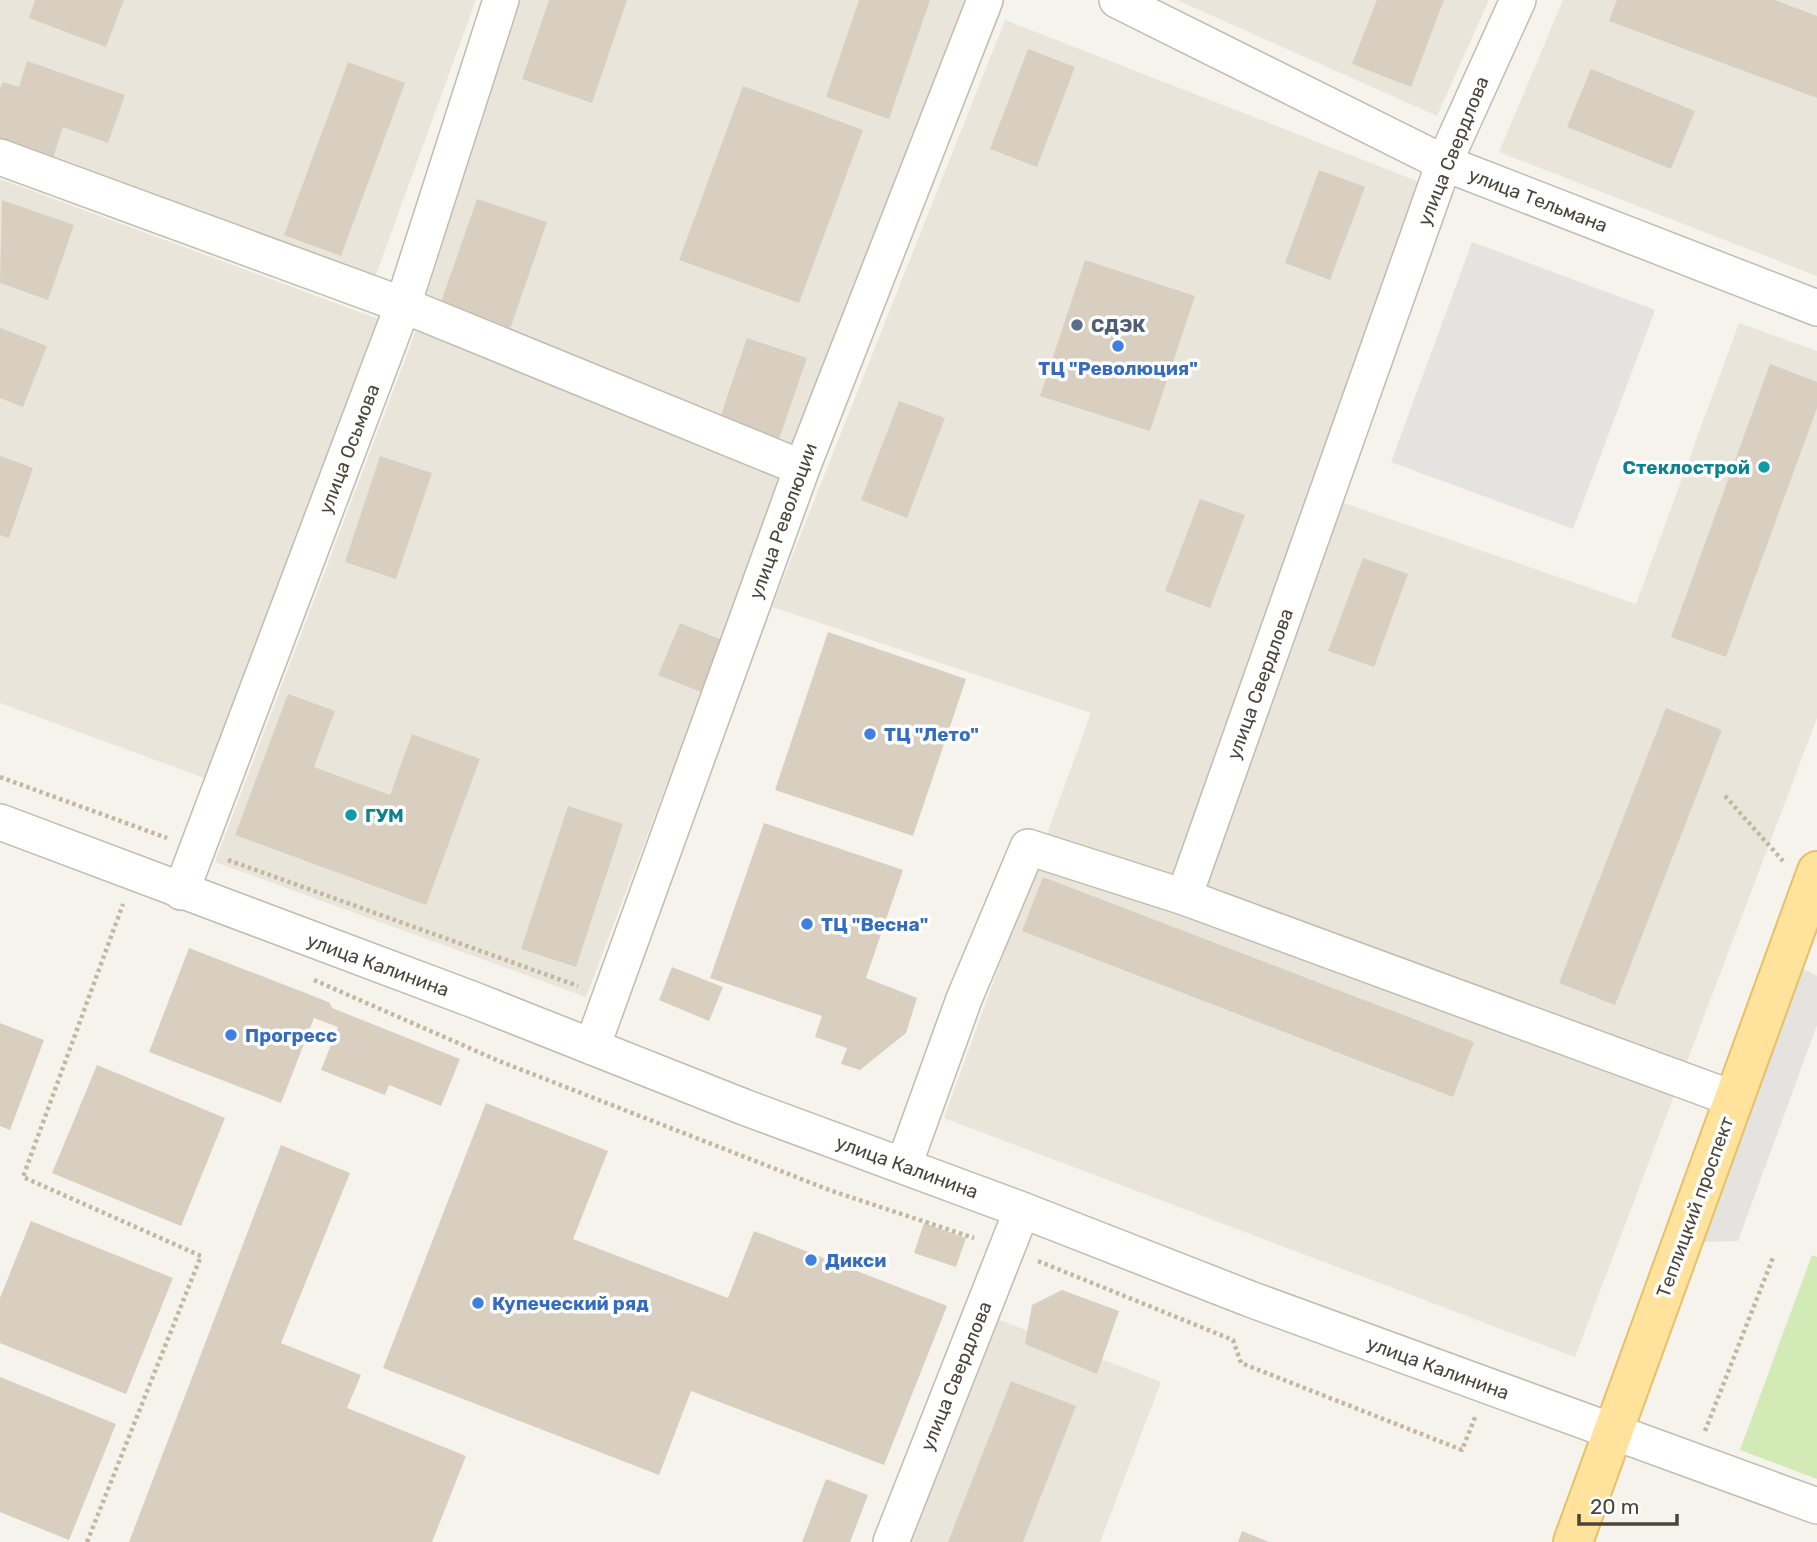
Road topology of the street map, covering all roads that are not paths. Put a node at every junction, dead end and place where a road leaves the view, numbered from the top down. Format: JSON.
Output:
{"nodes":[{"id":1,"x":501,"y":0,"type":"edge"},
{"id":2,"x":985,"y":0,"type":"edge"},
{"id":3,"x":1117,"y":0,"type":"edge"},
{"id":4,"x":1518,"y":0,"type":"edge"},
{"id":5,"x":0,"y":157,"type":"edge"},
{"id":6,"x":1444,"y":163,"type":"junction"},
{"id":7,"x":403,"y":305,"type":"junction"},
{"id":8,"x":1817,"y":309,"type":"edge"},
{"id":9,"x":802,"y":468,"type":"junction"},
{"id":10,"x":0,"y":822,"type":"edge"},
{"id":11,"x":1815,"y":885,"type":"edge"},
{"id":12,"x":181,"y":892,"type":"junction"},
{"id":13,"x":1184,"y":897,"type":"junction"},
{"id":14,"x":592,"y":1047,"type":"junction"},
{"id":15,"x":1734,"y":1099,"type":"junction"},
{"id":16,"x":904,"y":1165,"type":"junction"},
{"id":17,"x":1022,"y":1210,"type":"junction"},
{"id":18,"x":1614,"y":1433,"type":"junction"},
{"id":19,"x":1817,"y":1506,"type":"edge"},
{"id":20,"x":891,"y":1542,"type":"edge"},
{"id":21,"x":1573,"y":1542,"type":"edge"}],
"edges":[{"from":1,"to":7,"type":"street","name":"улица Осьмова"},
{"from":2,"to":9,"type":"street","name":"улица Революции"},
{"from":3,"to":6,"type":"street","name":"улица Тельмана"},
{"from":4,"to":6,"type":"street","name":"улица Свердлова"},
{"from":5,"to":7,"type":"street"},
{"from":6,"to":8,"type":"street","name":"улица Тельмана"},
{"from":6,"to":13,"type":"street","name":"улица Свердлова"},
{"from":7,"to":9,"type":"street"},
{"from":7,"to":12,"type":"street","name":"улица Осьмова"},
{"from":9,"to":14,"type":"street","name":"улица Революции"},
{"from":10,"to":12,"type":"street","name":"улица Калинина"},
{"from":11,"to":15,"type":"main road","name":"Теплицкий проспект"},
{"from":12,"to":14,"type":"street","name":"улица Калинина"},
{"from":13,"to":15,"type":"street"},
{"from":13,"to":16,"type":"street"},
{"from":14,"to":16,"type":"street","name":"улица Калинина"},
{"from":15,"to":18,"type":"main road","name":"Теплицкий проспект"},
{"from":16,"to":17,"type":"street","name":"улица Калинина"},
{"from":17,"to":18,"type":"street","name":"улица Калинина"},
{"from":17,"to":20,"type":"street","name":"улица Свердлова"},
{"from":18,"to":19,"type":"street","name":"улица Калинина"},
{"from":18,"to":21,"type":"main road","name":"Теплицкий проспект"}]}
